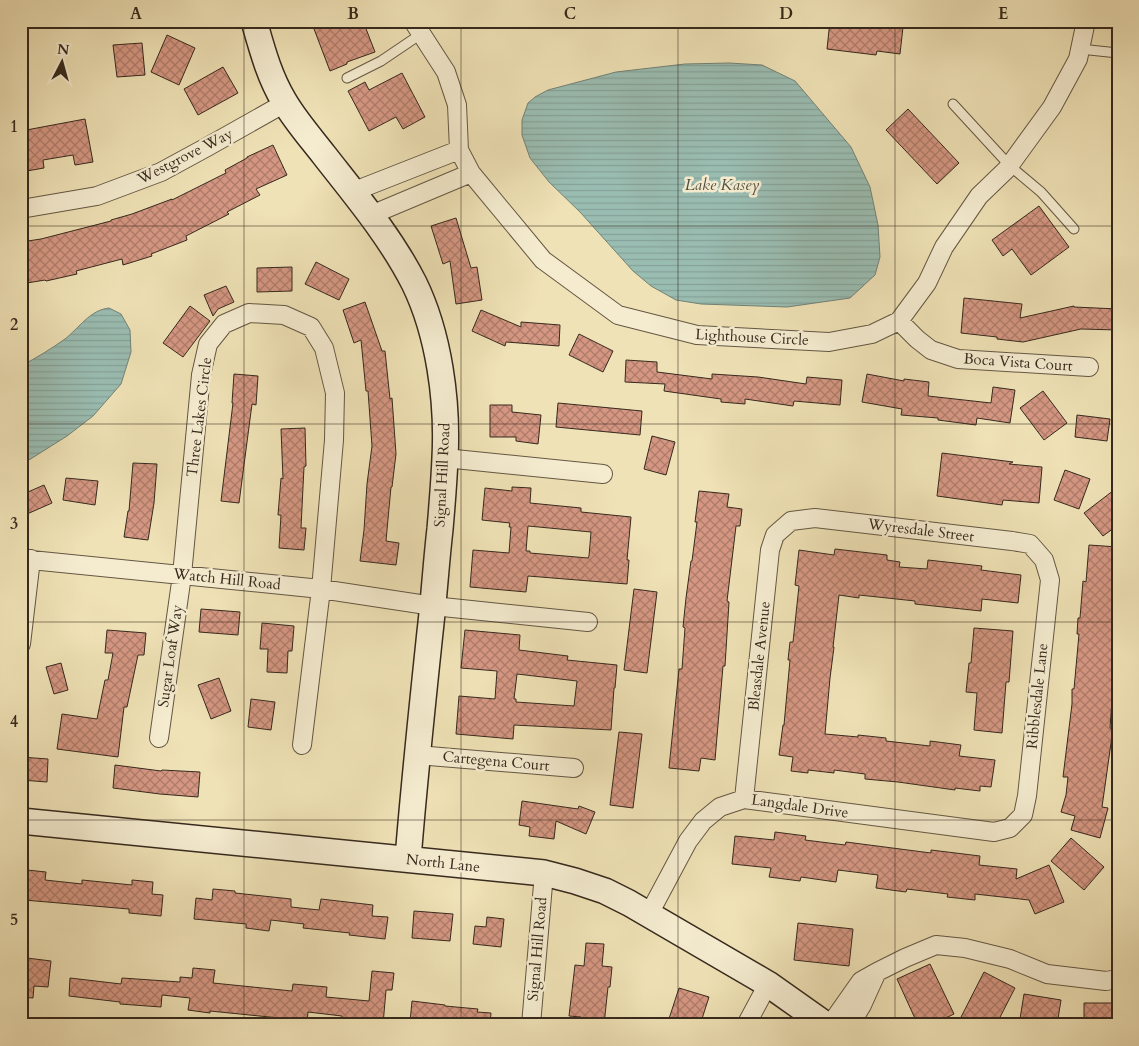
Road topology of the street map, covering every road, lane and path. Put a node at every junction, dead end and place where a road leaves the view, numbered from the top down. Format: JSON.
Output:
{"nodes":[{"id":1,"x":254,"y":21,"type":"edge"},
{"id":2,"x":1086,"y":21,"type":"edge"},
{"id":3,"x":417,"y":28,"type":"edge"},
{"id":4,"x":1080,"y":49,"type":"junction"},
{"id":5,"x":1118,"y":53,"type":"edge"},
{"id":6,"x":347,"y":78,"type":"dead end"},
{"id":7,"x":285,"y":102,"type":"junction"},
{"id":8,"x":954,"y":104,"type":"dead end"},
{"id":9,"x":459,"y":150,"type":"junction"},
{"id":10,"x":1010,"y":166,"type":"junction"},
{"id":11,"x":470,"y":173,"type":"junction"},
{"id":12,"x":352,"y":192,"type":"junction"},
{"id":13,"x":21,"y":210,"type":"edge"},
{"id":14,"x":371,"y":215,"type":"junction"},
{"id":15,"x":1074,"y":229,"type":"dead end"},
{"id":16,"x":899,"y":321,"type":"junction"},
{"id":17,"x":1090,"y":367,"type":"dead end"},
{"id":18,"x":446,"y":458,"type":"junction"},
{"id":19,"x":602,"y":474,"type":"dead end"},
{"id":20,"x":791,"y":521,"type":"joint"},
{"id":21,"x":26,"y":559,"type":"edge"},
{"id":22,"x":1044,"y":560,"type":"joint"},
{"id":23,"x":182,"y":574,"type":"junction"},
{"id":24,"x":321,"y":589,"type":"junction"},
{"id":25,"x":433,"y":606,"type":"junction"},
{"id":26,"x":588,"y":622,"type":"dead end"},
{"id":27,"x":21,"y":644,"type":"edge"},
{"id":28,"x":159,"y":738,"type":"dead end"},
{"id":29,"x":302,"y":745,"type":"dead end"},
{"id":30,"x":417,"y":755,"type":"junction"},
{"id":31,"x":574,"y":768,"type":"dead end"},
{"id":32,"x":744,"y":799,"type":"junction"},
{"id":33,"x":21,"y":821,"type":"edge"},
{"id":34,"x":1010,"y":828,"type":"joint"},
{"id":35,"x":408,"y":859,"type":"junction"},
{"id":36,"x":544,"y":873,"type":"junction"},
{"id":37,"x":650,"y":914,"type":"junction"},
{"id":38,"x":876,"y":972,"type":"junction"},
{"id":39,"x":1118,"y":979,"type":"edge"},
{"id":40,"x":768,"y":984,"type":"junction"},
{"id":41,"x":531,"y":1025,"type":"edge"},
{"id":42,"x":746,"y":1025,"type":"edge"},
{"id":43,"x":826,"y":1025,"type":"edge"},
{"id":44,"x":830,"y":1025,"type":"edge"},
{"id":45,"x":850,"y":1025,"type":"edge"}],
"edges":[{"from":1,"to":7,"type":"street","name":"Signal Hill Road"},
{"from":2,"to":4,"type":"street","name":"Lighthouse Circle"},
{"from":3,"to":6,"type":"lane"},
{"from":3,"to":9,"type":"street","name":"Lighthouse Circle"},
{"from":4,"to":5,"type":"lane"},
{"from":4,"to":10,"type":"street","name":"Lighthouse Circle"},
{"from":7,"to":12,"type":"street","name":"Signal Hill Road"},
{"from":7,"to":13,"type":"street","name":"Westgrove Way"},
{"from":8,"to":10,"type":"lane"},
{"from":9,"to":11,"type":"street","name":"Lighthouse Circle"},
{"from":9,"to":12,"type":"street"},
{"from":10,"to":15,"type":"lane"},
{"from":10,"to":16,"type":"street","name":"Lighthouse Circle"},
{"from":11,"to":14,"type":"street"},
{"from":11,"to":16,"type":"street","name":"Lighthouse Circle"},
{"from":12,"to":14,"type":"street","name":"Signal Hill Road"},
{"from":14,"to":18,"type":"street","name":"Signal Hill Road"},
{"from":16,"to":17,"type":"street","name":"Boca Vista Court"},
{"from":18,"to":19,"type":"street"},
{"from":18,"to":25,"type":"street","name":"Signal Hill Road"},
{"from":20,"to":22,"type":"street","name":"Wyresdale Street"},
{"from":20,"to":32,"type":"street","name":"Bleasdale Avenue"},
{"from":21,"to":23,"type":"street","name":"Watch Hill Road"},
{"from":21,"to":27,"type":"street"},
{"from":22,"to":34,"type":"street","name":"Ribblesdale Lane"},
{"from":23,"to":24,"type":"street","name":"Watch Hill Road"},
{"from":23,"to":24,"type":"street","name":"Three Lakes Circle"},
{"from":23,"to":28,"type":"street","name":"Sugar Loaf Way"},
{"from":24,"to":25,"type":"street","name":"Watch Hill Road"},
{"from":24,"to":29,"type":"street","name":"Three Lakes Circle"},
{"from":25,"to":26,"type":"street","name":"Watch Hill Road"},
{"from":25,"to":30,"type":"street","name":"Signal Hill Road"},
{"from":30,"to":31,"type":"street","name":"Cartegena Court"},
{"from":30,"to":35,"type":"street","name":"Signal Hill Road"},
{"from":32,"to":34,"type":"street","name":"Langdale Drive"},
{"from":32,"to":37,"type":"street","name":"Langdale Drive"},
{"from":33,"to":35,"type":"street","name":"North Lane"},
{"from":35,"to":36,"type":"street","name":"North Lane"},
{"from":36,"to":37,"type":"street","name":"North Lane"},
{"from":36,"to":41,"type":"street","name":"Signal Hill Road"},
{"from":37,"to":40,"type":"street","name":"North Lane"},
{"from":38,"to":39,"type":"street"},
{"from":38,"to":44,"type":"street"},
{"from":38,"to":45,"type":"street"},
{"from":40,"to":42,"type":"street"},
{"from":40,"to":43,"type":"street","name":"North Lane"}]}
